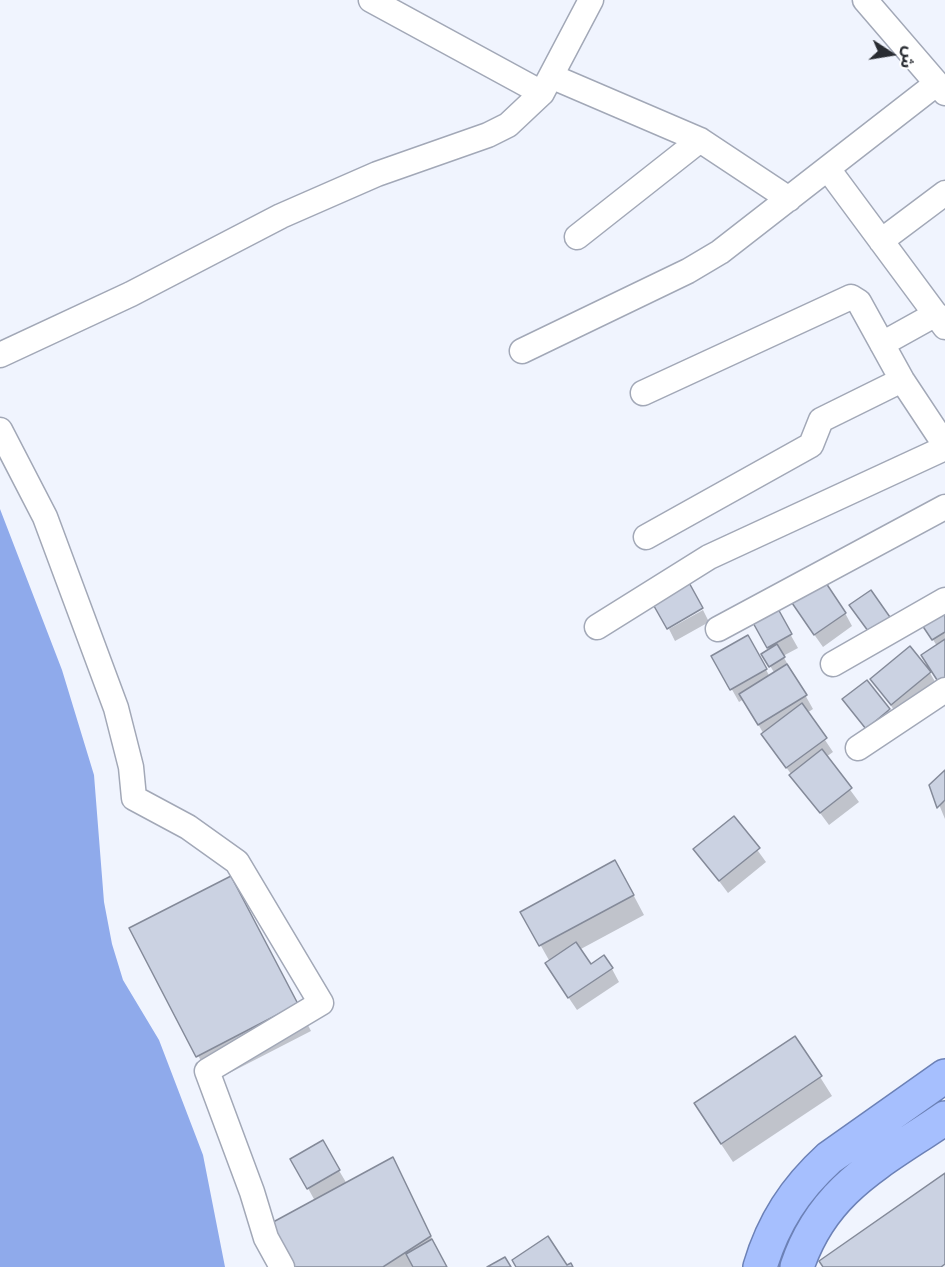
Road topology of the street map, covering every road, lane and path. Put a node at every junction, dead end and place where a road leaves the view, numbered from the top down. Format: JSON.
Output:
{"nodes":[{"id":1,"x":371,"y":0,"type":"edge"},
{"id":2,"x":591,"y":0,"type":"edge"},
{"id":3,"x":865,"y":0,"type":"edge"},
{"id":4,"x":548,"y":86,"type":"junction"},
{"id":5,"x":941,"y":88,"type":"edge"},
{"id":6,"x":700,"y":140,"type":"junction"},
{"id":7,"x":828,"y":169,"type":"junction"},
{"id":8,"x":945,"y":193,"type":"edge"},
{"id":9,"x":789,"y":199,"type":"junction"},
{"id":10,"x":577,"y":237,"type":"dead end"},
{"id":11,"x":882,"y":241,"type":"junction"},
{"id":12,"x":940,"y":320,"type":"edge"},
{"id":13,"x":882,"y":344,"type":"junction"},
{"id":14,"x":522,"y":351,"type":"dead end"},
{"id":15,"x":0,"y":355,"type":"edge"},
{"id":16,"x":902,"y":380,"type":"junction"},
{"id":17,"x":643,"y":393,"type":"dead end"},
{"id":18,"x":0,"y":430,"type":"edge"},
{"id":19,"x":945,"y":446,"type":"edge"},
{"id":20,"x":945,"y":507,"type":"edge"},
{"id":21,"x":646,"y":537,"type":"dead end"},
{"id":22,"x":945,"y":600,"type":"edge"},
{"id":23,"x":597,"y":627,"type":"dead end"},
{"id":24,"x":718,"y":629,"type":"dead end"},
{"id":25,"x":833,"y":664,"type":"dead end"},
{"id":26,"x":945,"y":690,"type":"edge"},
{"id":27,"x":858,"y":748,"type":"dead end"},
{"id":28,"x":945,"y":1076,"type":"edge"},
{"id":29,"x":945,"y":1118,"type":"edge"},
{"id":30,"x":282,"y":1267,"type":"edge"},
{"id":31,"x":760,"y":1267,"type":"edge"},
{"id":32,"x":797,"y":1267,"type":"edge"}],
"edges":[{"from":1,"to":4,"type":"street"},
{"from":2,"to":4,"type":"street"},
{"from":3,"to":5,"type":"street"},
{"from":4,"to":6,"type":"street"},
{"from":4,"to":15,"type":"street"},
{"from":5,"to":7,"type":"street"},
{"from":6,"to":9,"type":"street"},
{"from":6,"to":10,"type":"street"},
{"from":7,"to":9,"type":"street"},
{"from":7,"to":11,"type":"street"},
{"from":8,"to":11,"type":"street"},
{"from":9,"to":14,"type":"street"},
{"from":11,"to":12,"type":"street"},
{"from":12,"to":13,"type":"street"},
{"from":13,"to":16,"type":"street"},
{"from":13,"to":17,"type":"street"},
{"from":16,"to":19,"type":"street"},
{"from":16,"to":21,"type":"street"},
{"from":18,"to":30,"type":"street"},
{"from":19,"to":23,"type":"street"},
{"from":20,"to":24,"type":"street"},
{"from":22,"to":25,"type":"street"},
{"from":26,"to":27,"type":"street"},
{"from":28,"to":31,"type":"highway"},
{"from":29,"to":32,"type":"highway"}]}
